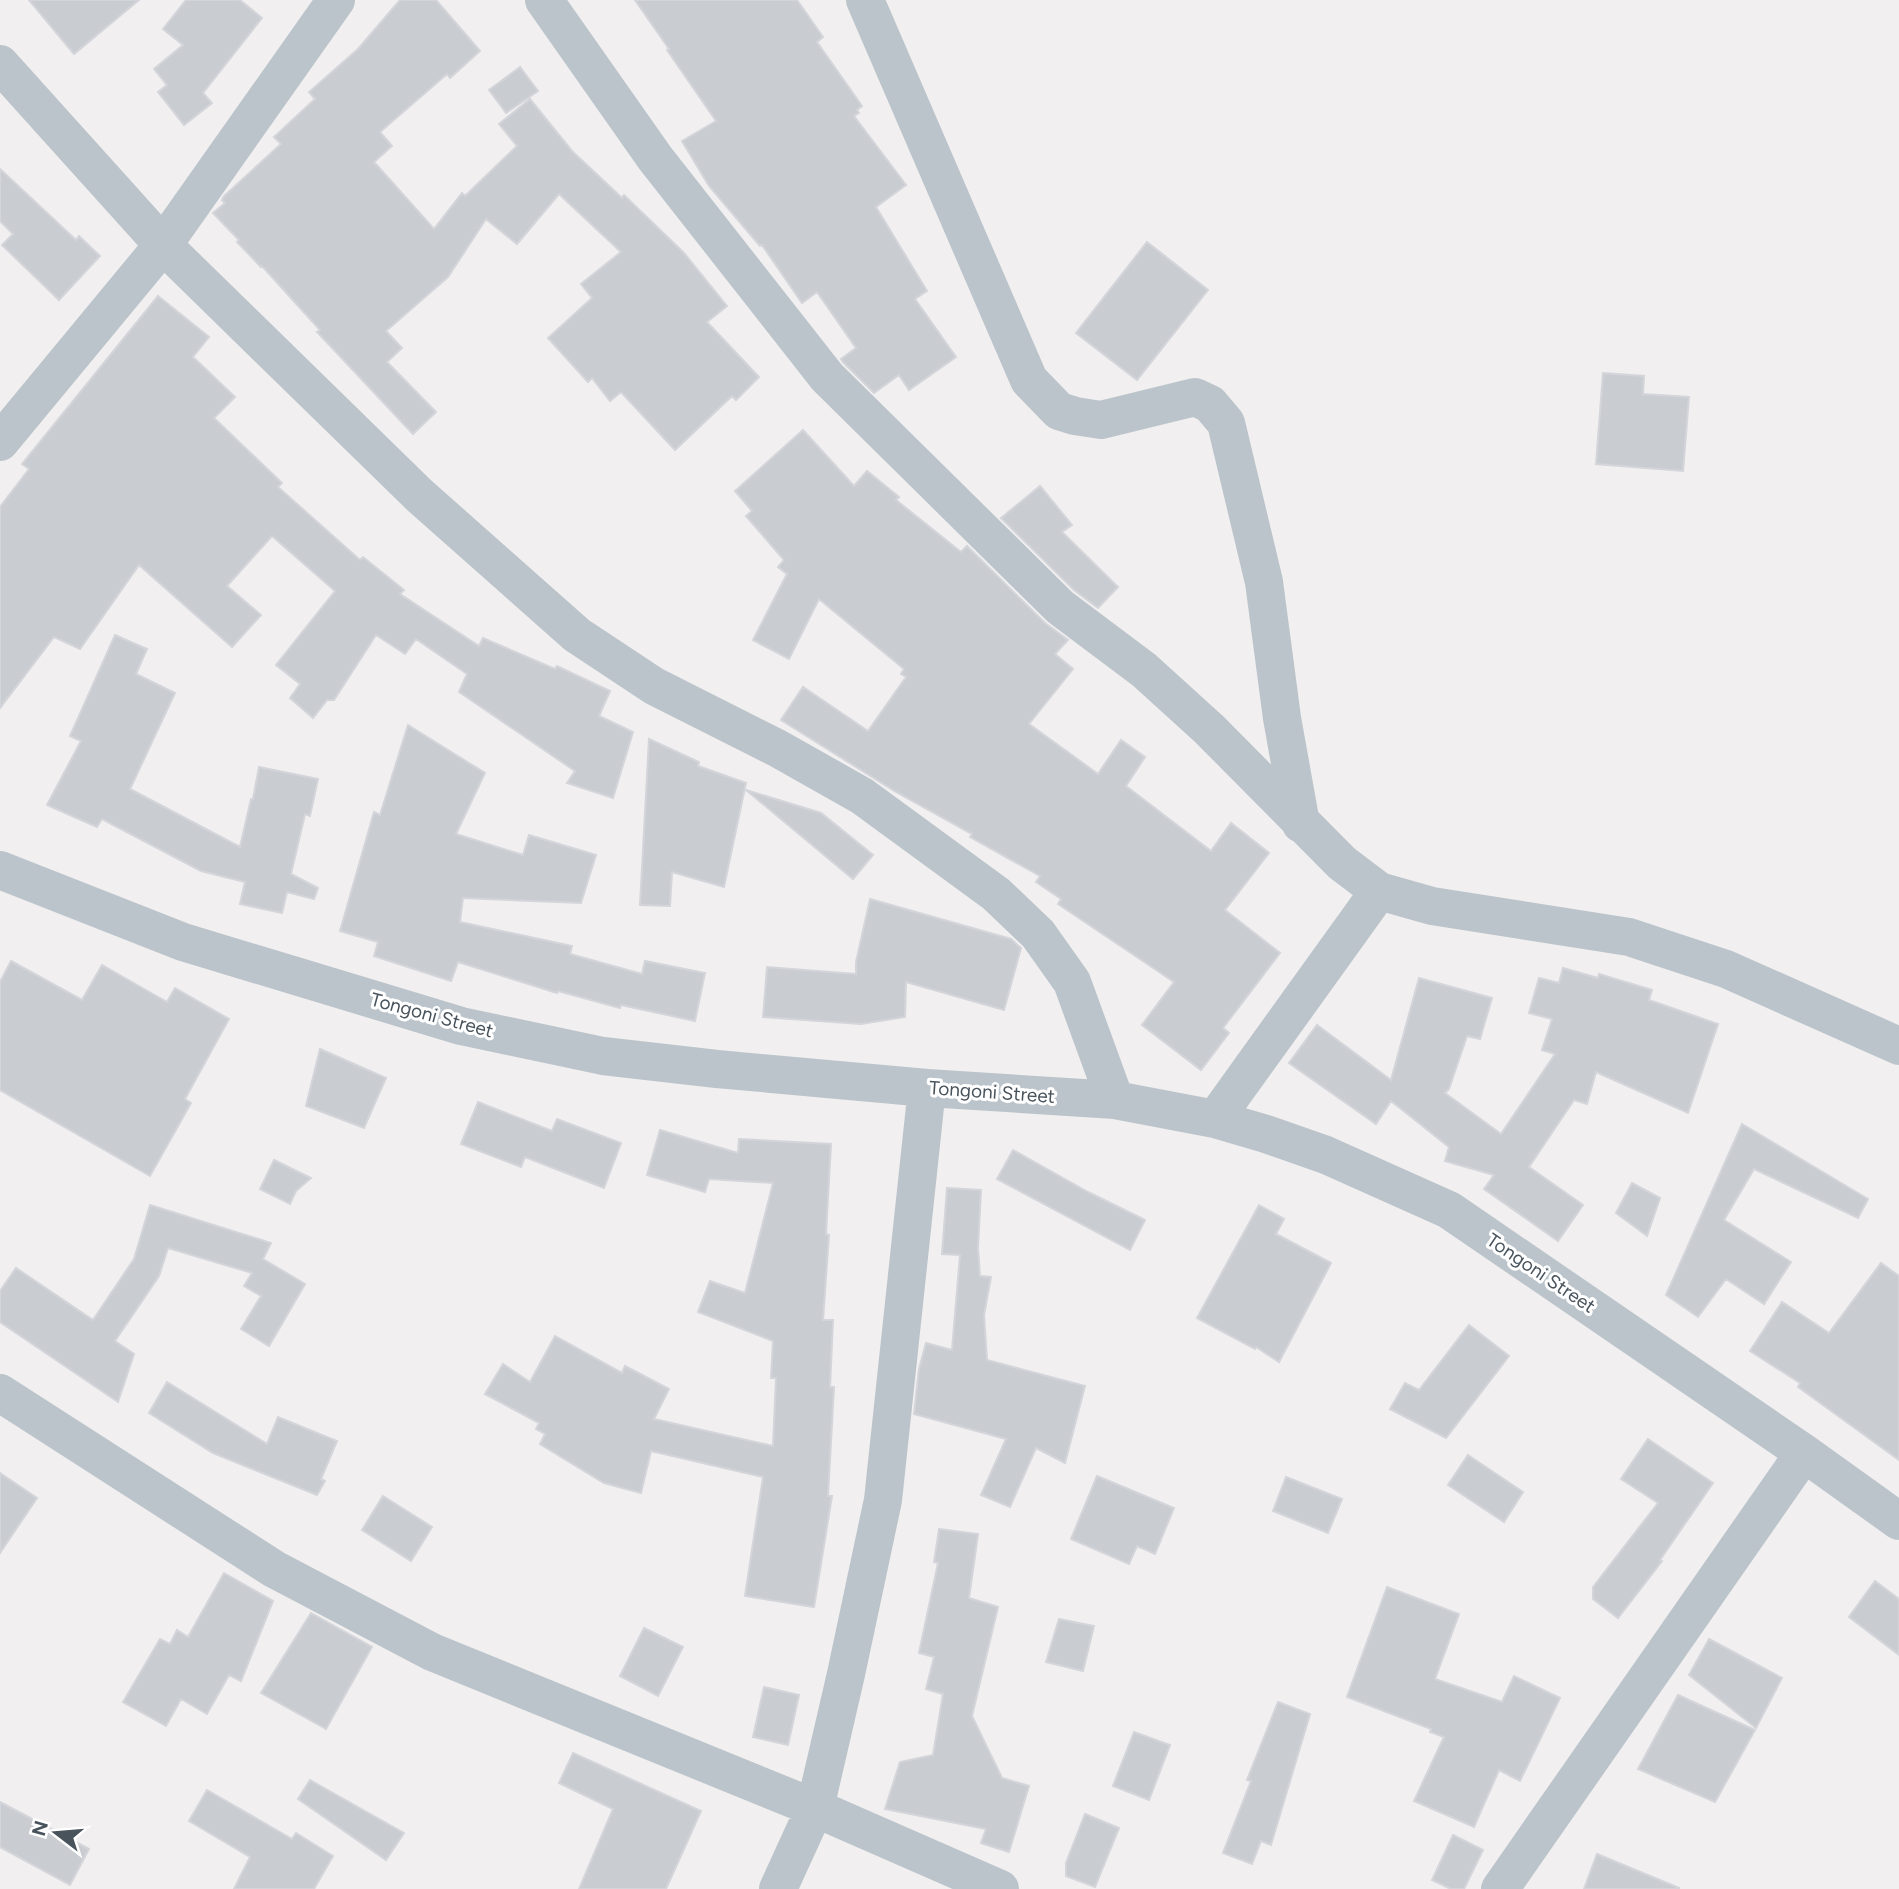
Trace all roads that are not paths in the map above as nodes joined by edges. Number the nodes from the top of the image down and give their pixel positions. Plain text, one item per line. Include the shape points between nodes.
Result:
1 (336, 0) edge
2 (544, 0) edge
3 (864, 0) edge
4 (0, 64) edge
5 (163, 245) junction
6 (7, 420) edge
7 (1301, 824) junction
8 (0, 870) edge
9 (1379, 891) junction
10 (1899, 1046) edge
11 (926, 1088) junction
12 (1115, 1100) junction
13 (1215, 1119) junction
14 (0, 1393) edge
15 (1804, 1452) junction
16 (1899, 1521) edge
17 (814, 1808) junction
18 (778, 1889) edge
19 (1000, 1889) edge
20 (1500, 1889) edge

1 - 5 street
2 - 7 street via 655,158 827,377 1060,607 1144,670
3 - 7 street via 1029,380 1059,411 1075,416 1101,420 1195,397 1210,404 1226,422 1264,582
4 - 5 street
5 - 6 street
5 - 12 street via 419,495 577,635 654,686 862,796 996,894 1038,934 1072,982
7 - 9 street
8 - 11 street, Tongoni Street via 183,942 461,1026 603,1056
9 - 10 street via 1432,906 1629,937 1726,969
9 - 13 street
11 - 12 street, Tongoni Street
11 - 17 street via 883,1500
12 - 13 street, Tongoni Street
13 - 15 street, Tongoni Street via 1326,1155 1449,1210
14 - 17 street via 274,1569 432,1652
15 - 16 street, Tongoni Street
15 - 20 street
17 - 18 street
17 - 19 street

